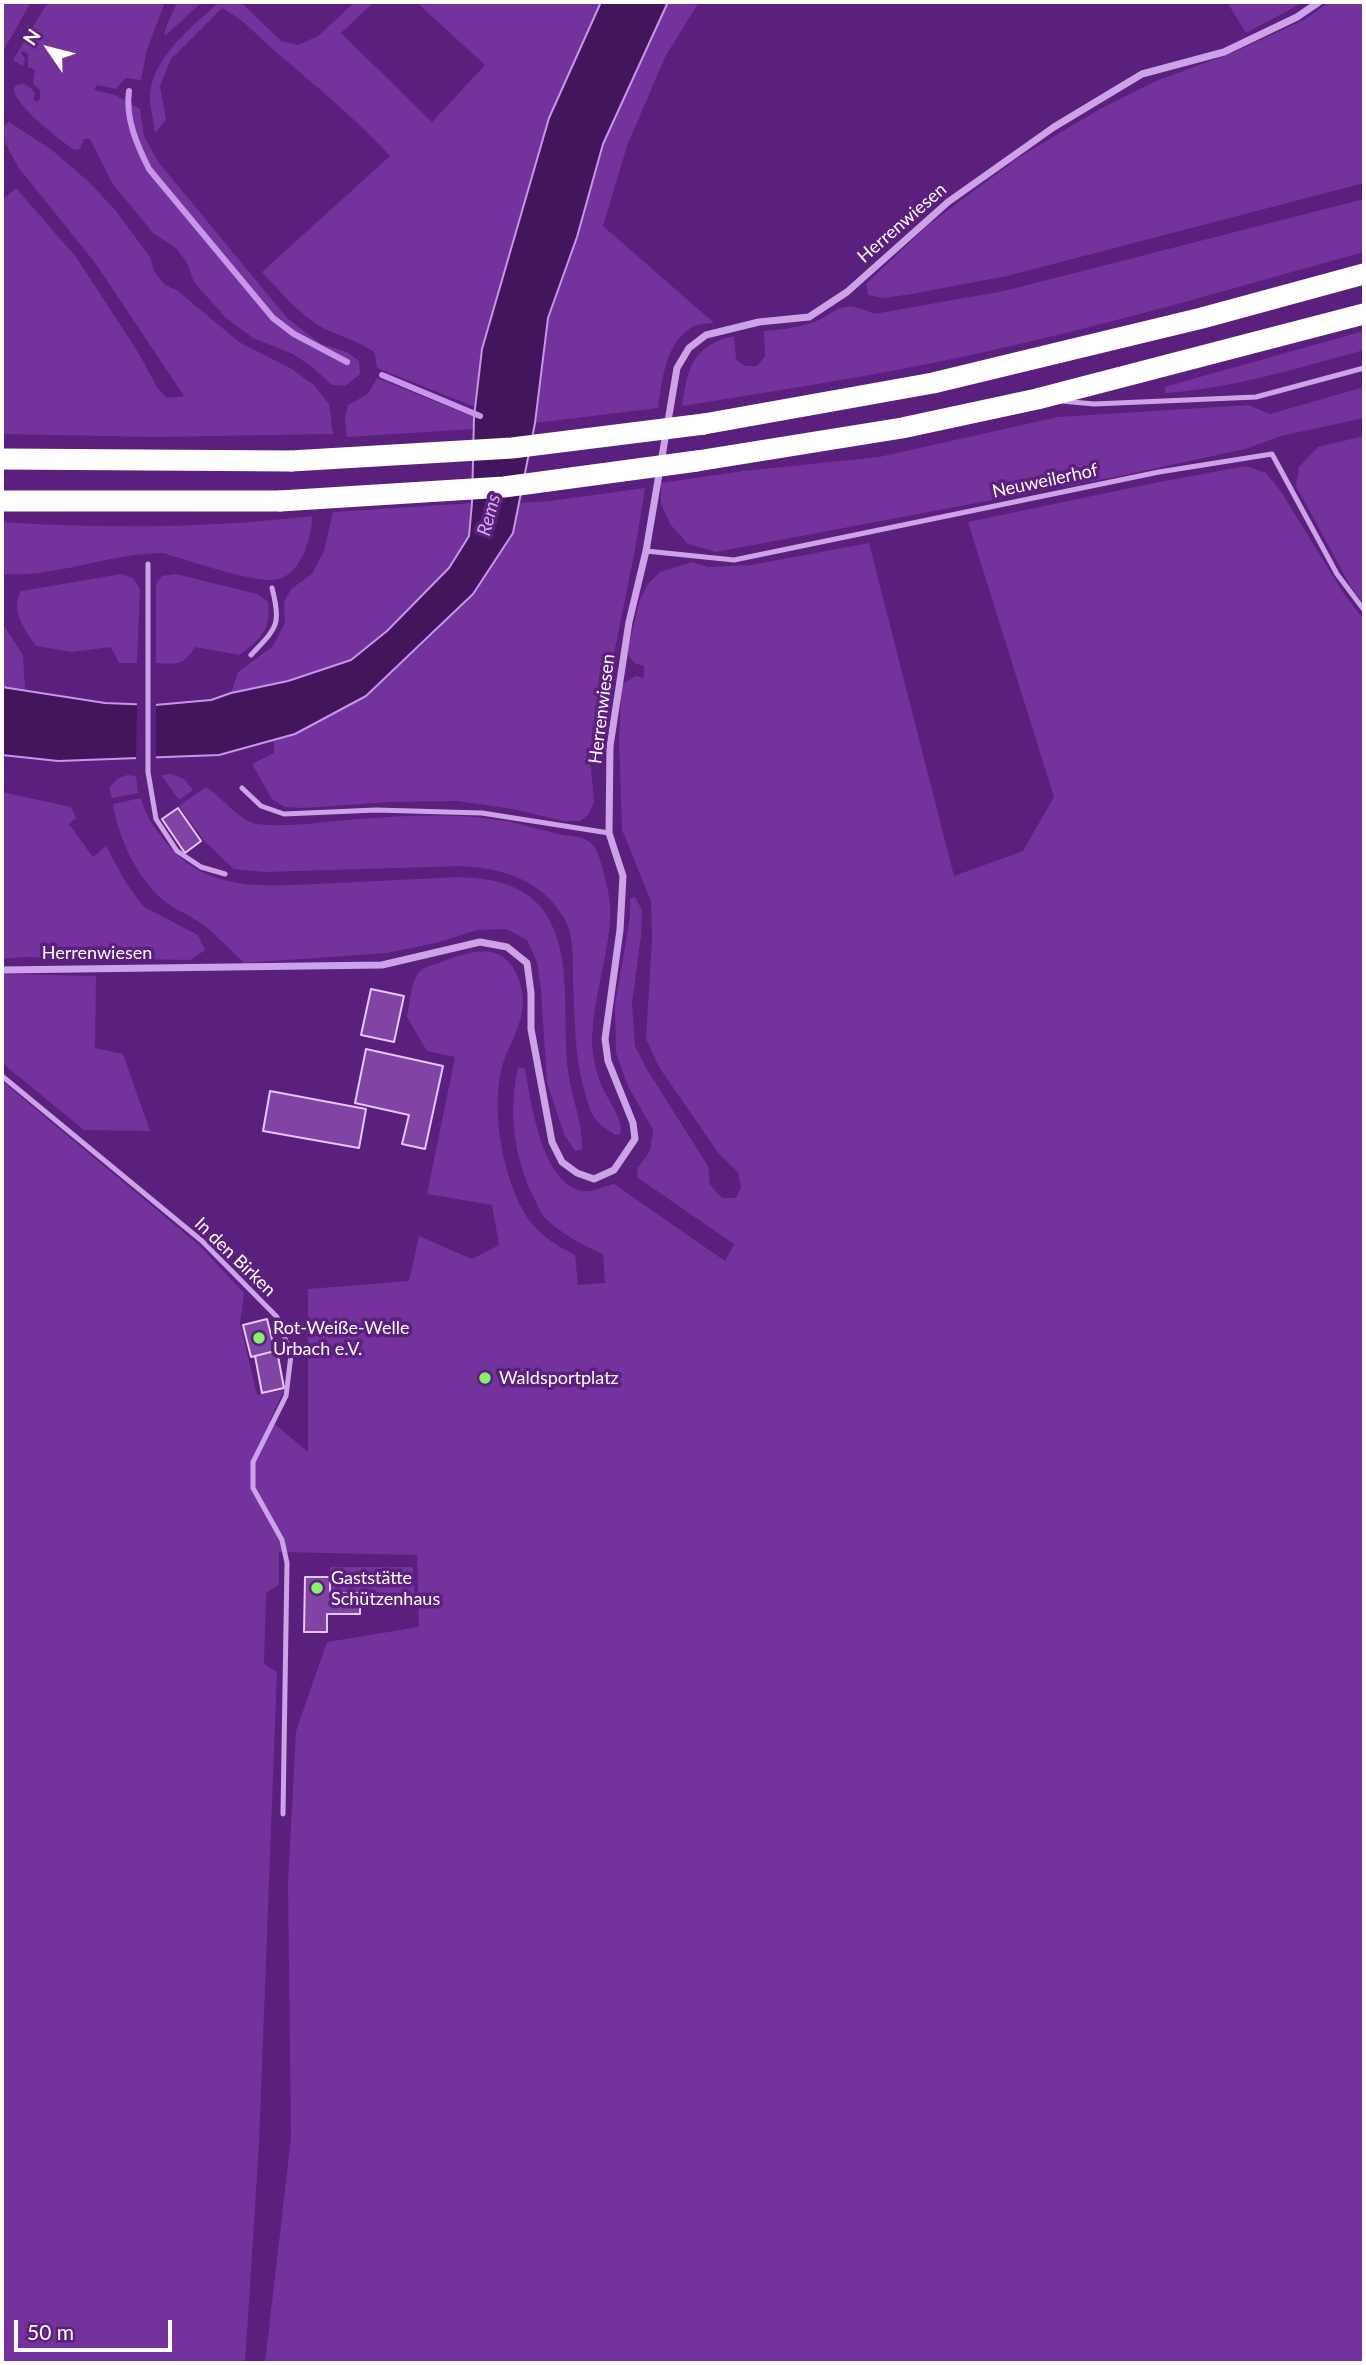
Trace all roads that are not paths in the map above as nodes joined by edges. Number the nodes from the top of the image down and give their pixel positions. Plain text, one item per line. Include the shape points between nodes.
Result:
1 (1319, 2) edge
2 (1364, 274) edge
3 (1364, 314) edge
4 (1364, 368) edge
5 (1037, 399) junction
6 (2, 459) edge
7 (2, 501) edge
8 (646, 551) junction
9 (148, 564) dead end
10 (272, 588) dead end
11 (1364, 610) edge
12 (250, 655) dead end
13 (242, 788) dead end
14 (609, 834) junction
15 (225, 874) dead end
16 (2, 970) edge
17 (2, 1076) edge
18 (283, 1814) dead end

1 - 8 street, Herrenwiesen via 1224,51 1143,74 1054,127 948,202 847,292 809,317 759,322 706,335 689,348 677,368
2 - 6 highway, bridge via 933,383 704,424 512,448 290,461
3 - 5 highway
4 - 5 lane via 1256,397 1094,404
5 - 7 highway, bridge via 902,428 504,487 280,501
8 - 11 lane, Neuweilerhof via 734,559 1159,472 1272,454 1337,573
8 - 14 street, Herrenwiesen via 629,622 610,746
9 - 15 lane via 148,772 156,819 177,851 201,867
10 - 12 lane via 278,611 273,630
13 - 14 lane via 261,806 284,814 376,810 482,813
14 - 16 street, Herrenwiesen via 623,876 605,1039 608,1061 634,1123 635,1139 614,1170 594,1179 562,1162 552,1142 531,1029 527,963 507,947 480,942 382,965
17 - 18 lane, In den Birken via 202,1241 277,1317 292,1355 286,1396 253,1462 253,1488 282,1540 287,1563

